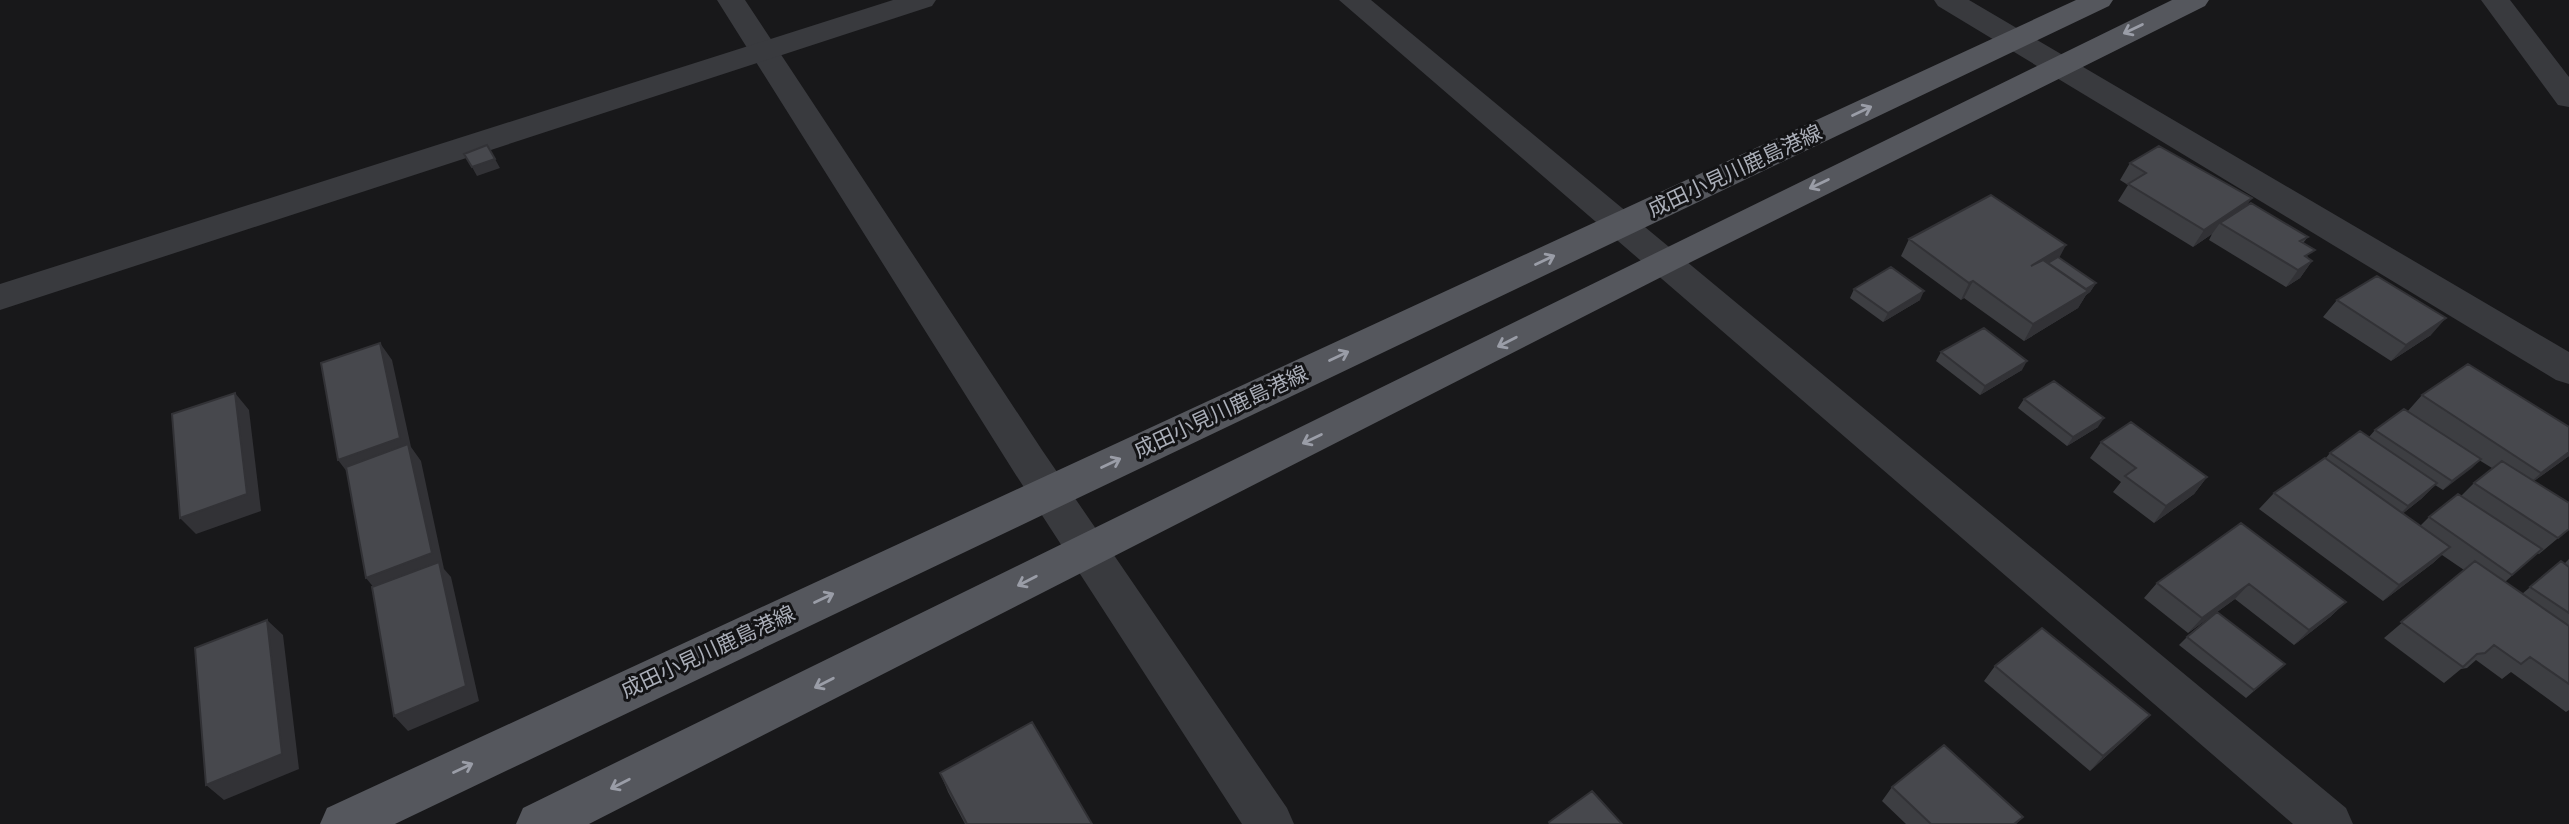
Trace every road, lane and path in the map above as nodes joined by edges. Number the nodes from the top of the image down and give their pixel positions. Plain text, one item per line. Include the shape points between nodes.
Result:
1 (731, 0) edge
2 (922, 0) edge
3 (1353, 0) edge
4 (1948, 0) edge
5 (2099, 0) edge
6 (2195, 0) edge
7 (2495, 0) edge
8 (2014, 40) junction
9 (763, 50) junction
10 (2057, 66) junction
11 (2569, 98) edge
12 (1621, 224) junction
13 (1665, 261) junction
14 (0, 297) edge
15 (2569, 370) edge
16 (1049, 492) junction
17 (1088, 550) junction
18 (344, 824) edge
19 (540, 824) edge
20 (1270, 824) edge
21 (2329, 824) edge

1 - 9 street
2 - 9 street
3 - 12 street
4 - 8 street
5 - 8 main road, 成田小見川鹿島港線
6 -> 10 main road
7 - 11 street
8 - 10 street
12 -> 8 main road, 成田小見川鹿島港線
9 - 14 street
9 - 16 street
10 -> 13 main road
10 - 15 street
12 - 13 street
16 -> 12 main road, 成田小見川鹿島港線
13 -> 17 main road
13 - 21 street
16 - 17 street
18 -> 16 main road, 成田小見川鹿島港線
17 -> 19 main road
17 - 20 street

